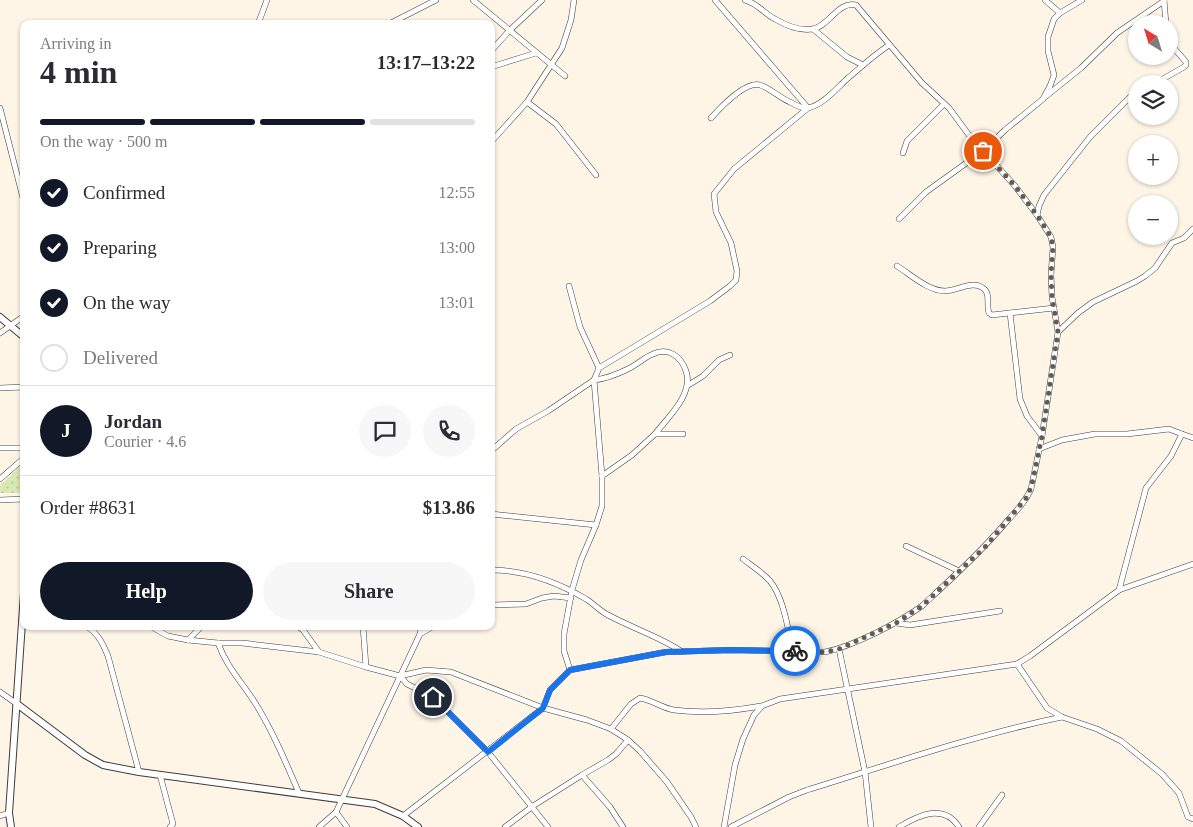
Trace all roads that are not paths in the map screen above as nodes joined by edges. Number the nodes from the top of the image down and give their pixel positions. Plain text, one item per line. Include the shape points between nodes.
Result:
1 (267, 0) edge
2 (436, 0) edge
3 (473, 0) edge
4 (542, 0) edge
5 (574, 0) edge
6 (715, 0) edge
7 (745, 0) edge
8 (1045, 0) edge
9 (1082, 0) edge
10 (1164, 0) edge
11 (755, 2) edge
12 (1060, 13) junction
13 (1165, 15) edge
14 (260, 20) edge
15 (397, 20) edge
16 (813, 29) junction
17 (509, 31) junction
18 (889, 45) junction
19 (495, 47) edge
20 (536, 53) junction
21 (1178, 53) edge
22 (495, 65) edge
23 (551, 65) junction
24 (862, 65) junction
25 (1170, 75) edge
26 (565, 76) dead end
27 (1043, 99) junction
28 (1128, 99) edge
29 (527, 102) junction
30 (944, 104) junction
31 (0, 108) edge
32 (808, 108) junction
33 (711, 118) dead end
34 (495, 138) edge
35 (983, 151) junction
36 (903, 154) dead end
37 (596, 175) dead end
38 (20, 186) edge
39 (1037, 215) junction
40 (899, 219) dead end
41 (1193, 229) edge
42 (897, 266) dead end
43 (569, 286) dead end
44 (1054, 308) junction
45 (1010, 313) junction
46 (0, 317) edge
47 (20, 319) edge
48 (11, 325) junction
49 (1058, 332) junction
50 (0, 333) edge
51 (20, 333) edge
52 (730, 355) dead end
53 (599, 368) junction
54 (594, 380) junction
55 (687, 386) junction
56 (20, 387) edge
57 (0, 388) edge
58 (655, 434) junction
59 (683, 434) dead end
60 (1182, 434) junction
61 (1042, 436) junction
62 (1193, 438) edge
63 (495, 447) edge
64 (0, 448) edge
65 (20, 448) edge
66 (1039, 449) junction
67 (20, 462) edge
68 (602, 476) junction
69 (0, 479) edge
70 (0, 500) edge
71 (20, 500) edge
72 (495, 514) edge
73 (596, 525) junction
74 (906, 546) dead end
75 (743, 559) dead end
76 (1193, 564) edge
77 (495, 570) edge
78 (959, 571) junction
79 (1120, 590) junction
80 (571, 595) junction
81 (495, 605) edge
82 (1000, 611) dead end
83 (896, 623) junction
84 (22, 630) edge
85 (90, 630) edge
86 (157, 630) edge
87 (198, 630) edge
88 (303, 630) edge
89 (363, 630) edge
90 (421, 630) edge
91 (427, 630) edge
92 (420, 634) junction
93 (188, 640) junction
94 (218, 643) junction
95 (839, 649) junction
96 (793, 651) junction
97 (319, 652) junction
98 (682, 652) junction
99 (1017, 664) junction
100 (366, 668) junction
101 (570, 670) junction
102 (400, 676) junction
103 (849, 689) junction
104 (0, 692) edge
105 (18, 704) junction
106 (762, 706) junction
107 (543, 708) junction
108 (1062, 717) junction
109 (611, 729) junction
110 (628, 740) junction
111 (488, 752) junction
112 (139, 772) junction
113 (866, 772) junction
114 (160, 775) junction
115 (582, 775) junction
116 (299, 793) junction
117 (1002, 795) dead end
118 (342, 799) junction
119 (533, 806) junction
120 (336, 812) junction
121 (9, 813) junction
122 (0, 816) edge
123 (403, 816) junction
124 (1193, 819) edge
125 (172, 826) edge
126 (11, 827) edge
127 (319, 827) edge
128 (347, 827) edge
129 (418, 827) edge
130 (505, 827) edge
131 (548, 827) edge
132 (623, 827) edge
133 (696, 827) edge
134 (724, 827) edge
135 (731, 827) edge
136 (871, 827) edge
137 (899, 827) edge
138 (959, 827) edge
139 (979, 827) edge

1 - 14 street
2 - 15 street
3 - 17 street
4 - 17 street
5 - 23 street via 562,48
6 - 32 street
7 - 11 street
8 - 12 street
9 - 12 street
10 - 13 street
10 - 27 street via 1118,32
11 - 16 street via 774,19 795,28
12 - 27 street via 1054,19 1048,37 1054,75
16 - 18 street via 853,4
16 - 24 street
17 - 19 street
17 - 20 street
18 - 24 street
18 - 30 street
20 - 22 street
20 - 23 street
21 - 25 street via 1186,64
23 - 26 street
23 - 29 street
24 - 32 street via 828,96
27 - 35 street
28 - 39 street via 1090,137 1062,172 1044,195
29 - 34 street
29 - 37 street via 556,124
30 - 35 street
30 - 36 street via 907,140
31 - 38 street
32 - 33 street via 753,84
32 - 53 street via 734,169 714,194 716,212 731,243 736,280 694,311
35 - 39 street
35 - 40 street via 926,192
39 - 44 street via 1051,237 1053,247
41 - 49 street via 1172,243 1155,268 1145,276 1093,302
42 - 45 street via 933,289 944,291 974,285 983,288 988,294 989,313
43 - 53 street via 580,327
44 - 45 street
44 - 49 street
45 - 61 street via 1020,399 1027,416
46 - 48 street
47 - 48 street
48 - 50 street
48 - 51 street
49 - 61 street
52 - 55 street
53 - 54 street
54 - 55 street via 631,368 653,354 668,352 676,355 686,370
54 - 63 street via 516,429
54 - 68 street
55 - 58 street via 680,403
56 - 57 street
58 - 59 street
58 - 68 street
60 - 62 street
60 - 66 street via 1169,429 1086,435
60 - 79 street via 1171,456 1146,488
61 - 66 street
64 - 65 street
66 - 78 street via 1028,496 986,546
67 - 69 street
68 - 73 street via 602,506
70 - 71 street
72 - 73 street
73 - 80 street
74 - 78 street
75 - 96 street via 773,586
76 - 79 street
77 - 80 street via 536,575
78 - 83 street via 922,606
79 - 99 street
80 - 81 street via 542,598 526,604
80 - 98 street via 589,601 608,615 660,638
80 - 101 street via 564,643
82 - 83 street via 910,625
83 - 95 street
84 - 105 street
85 - 112 street via 102,641 108,656
86 - 93 street
87 - 93 street
88 - 97 street
89 - 100 street
90 - 92 street
91 - 92 street
92 - 102 street
93 - 94 street
94 - 97 street
94 - 116 street via 224,660 267,723
95 - 96 street
95 - 103 street
96 - 98 street
97 - 100 street
98 - 101 street via 666,652
99 - 103 street
99 - 108 street via 1047,708
100 - 102 street
101 - 107 street via 550,690
102 - 107 street via 426,670 451,672
102 - 111 street via 406,684 433,697
102 - 118 street
103 - 106 street via 780,699
103 - 113 street
104 - 105 street
105 - 112 street via 85,755 103,765
105 - 121 street
106 - 109 street via 698,712 673,710 640,698
106 - 134 street via 743,739
107 - 109 street
107 - 111 street
108 - 113 street via 914,755
108 - 124 street via 1097,729 1136,752 1171,783 1179,793 1188,817
109 - 110 street
110 - 115 street via 608,760
110 - 133 street via 667,782
111 - 119 street
111 - 123 street
112 - 114 street
113 - 135 street via 789,796
113 - 136 street
114 - 116 street
114 - 125 street
115 - 119 street
115 - 132 street
116 - 118 street
117 - 139 street
118 - 120 street
118 - 123 street via 375,804
119 - 130 street
119 - 131 street
120 - 127 street
120 - 128 street
121 - 122 street
121 - 126 street
123 - 129 street
137 - 138 street via 933,813 941,813 952,818

